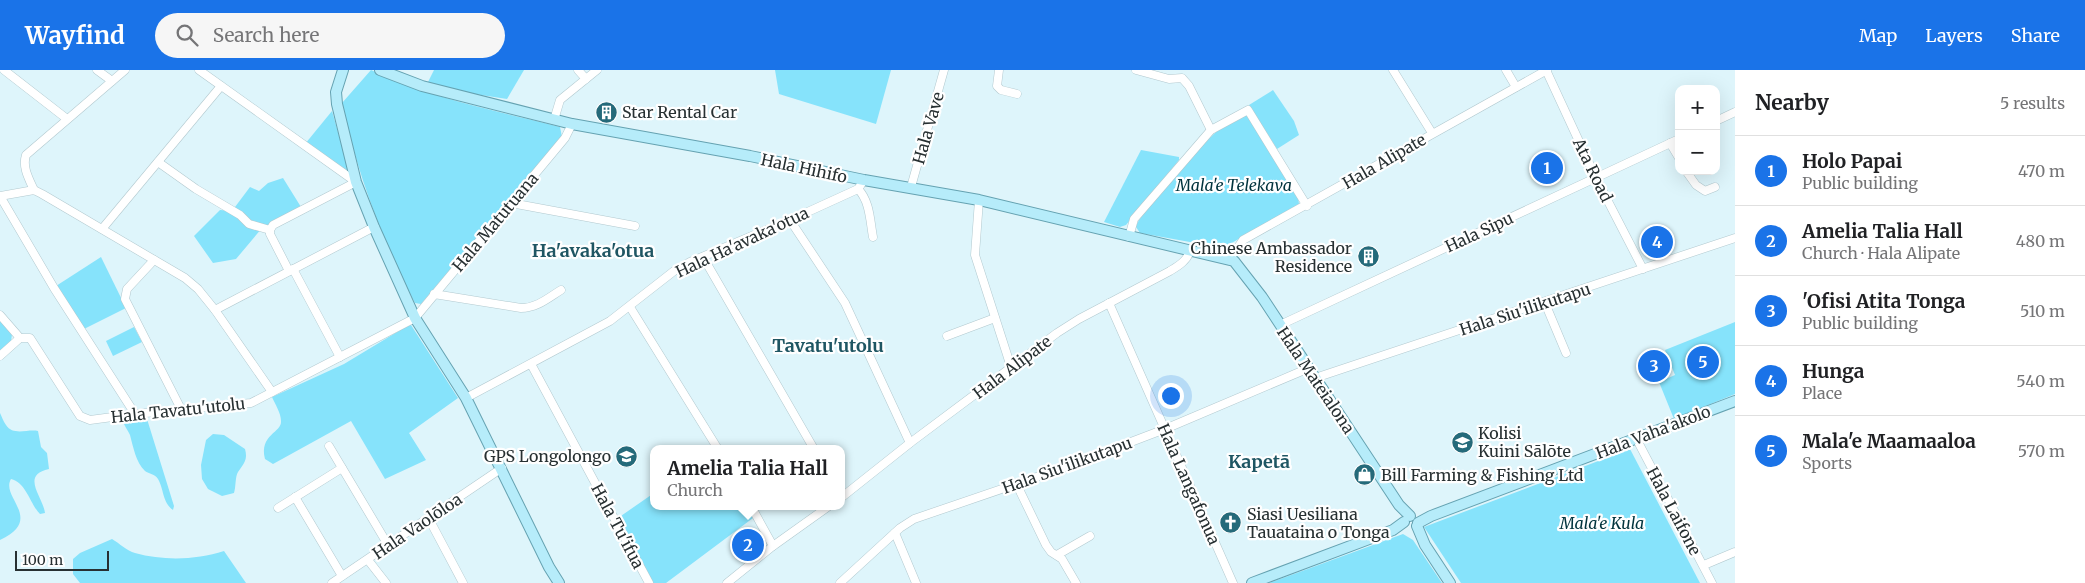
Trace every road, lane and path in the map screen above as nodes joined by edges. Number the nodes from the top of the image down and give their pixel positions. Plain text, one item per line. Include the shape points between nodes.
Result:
1 (4, 70) edge
2 (97, 70) edge
3 (125, 70) edge
4 (199, 70) edge
5 (343, 70) edge
6 (380, 70) edge
7 (578, 70) edge
8 (597, 70) edge
9 (944, 70) edge
10 (999, 70) edge
11 (1136, 70) edge
12 (1188, 70) edge
13 (1393, 70) edge
14 (1506, 70) edge
15 (1546, 70) edge
16 (1182, 78) junction
17 (586, 79) junction
18 (112, 81) junction
19 (221, 86) junction
20 (1516, 87) junction
21 (1017, 94) dead end
22 (1735, 112) edge
23 (67, 119) junction
24 (1720, 119) edge
25 (554, 120) junction
26 (572, 124) junction
27 (1211, 130) junction
28 (1432, 133) junction
29 (1675, 141) edge
30 (1670, 143) junction
31 (1675, 151) edge
32 (158, 162) junction
33 (1689, 175) edge
34 (1596, 178) junction
35 (864, 180) junction
36 (356, 182) junction
37 (911, 187) junction
38 (1715, 187) dead end
39 (858, 189) junction
40 (34, 190) junction
41 (0, 196) edge
42 (979, 200) junction
43 (511, 203) junction
44 (1307, 206) junction
45 (790, 220) junction
46 (636, 226) dead end
47 (374, 227) junction
48 (102, 229) junction
49 (270, 230) junction
50 (873, 237) dead end
51 (1129, 237) junction
52 (1735, 238) edge
53 (1190, 251) junction
54 (703, 257) junction
55 (154, 260) junction
56 (1229, 260) junction
57 (1643, 269) junction
58 (291, 270) junction
59 (561, 290) dead end
60 (434, 294) junction
61 (1109, 303) junction
62 (1545, 303) junction
63 (630, 307) junction
64 (214, 310) junction
65 (0, 315) edge
66 (415, 318) junction
67 (995, 318) junction
68 (1280, 325) junction
69 (947, 336) dead end
70 (20, 338) junction
71 (1566, 353) dead end
72 (0, 356) edge
73 (340, 357) junction
74 (531, 364) junction
75 (1011, 367) junction
76 (1309, 368) junction
77 (1315, 378) junction
78 (272, 392) junction
79 (466, 398) junction
80 (1735, 401) edge
81 (181, 409) junction
82 (135, 414) junction
83 (1165, 429) junction
84 (1636, 438) junction
85 (910, 443) junction
86 (716, 445) edge
87 (812, 445) edge
88 (329, 446) dead end
89 (342, 468) junction
90 (502, 468) junction
91 (1016, 483) junction
92 (845, 495) edge
93 (295, 497) junction
94 (278, 508) dead end
95 (753, 510) edge
96 (824, 510) edge
97 (429, 520) junction
98 (1411, 523) junction
99 (895, 533) junction
100 (1090, 536) dead end
101 (388, 545) junction
102 (774, 546) junction
103 (1735, 552) edge
104 (1058, 555) junction
105 (368, 560) junction
106 (1704, 565) junction
107 (342, 576) junction
108 (332, 583) edge
109 (386, 583) edge
110 (463, 583) edge
111 (559, 583) edge
112 (649, 583) edge
113 (727, 583) edge
114 (840, 583) edge
115 (916, 583) edge
116 (1076, 583) edge
117 (1233, 583) edge
118 (1252, 583) edge
119 (1450, 583) edge
120 (1712, 583) edge

1 - 23 street
2 - 18 street
3 - 18 street
4 - 19 street
5 - 36 main road via 336,92 337,104
6 - 25 main road, Hala Hihifo via 422,86
7 - 17 street
8 - 17 street
9 - 37 street, Hala Vave
10 - 21 street via 997,86
11 - 16 street via 1169,79
12 - 16 street
13 - 28 street
14 - 20 street
15 - 20 street, Hala Alipate
15 - 34 street, Ata Road
16 - 27 street
17 - 25 street via 560,100
18 - 23 street
19 - 32 street
19 - 36 street
20 - 28 street, Hala Alipate
22 - 24 street
23 - 40 street via 26,155 25,167
25 - 26 main road, Hala Hihifo
26 - 35 main road, Hala Hihifo
26 - 43 street, Hala Matutuana via 565,138
27 - 44 street via 1248,110
27 - 51 street via 1134,219
28 - 44 street, Hala Alipate
29 - 30 street, Hala Sipu
30 - 31 street
30 - 34 street, Hala Sipu
32 - 48 street
32 - 49 street via 249,224
33 - 38 street via 1705,191
34 - 57 street, Ata Road
34 - 68 street, Hala Sipu
35 - 37 main road, Hala Hihifo
35 - 39 street
36 - 47 main road
36 - 49 street via 273,225
37 - 42 main road, Hala Hihifo
39 - 45 street, Hala Ha'avaka'otua
39 - 50 street via 868,207
40 - 41 street
40 - 48 street
41 - 82 street via 54,288
42 - 51 main road, Hala Hihifo
42 - 67 street via 974,254
43 - 46 street
43 - 60 street, Hala Matutuana
44 - 56 street, Hala Alipate via 1243,240
45 - 54 street, Hala Ha'avaka'otua
45 - 85 street via 845,303
47 - 58 street
47 - 66 main road
48 - 55 street
49 - 58 street
51 - 53 main road, Hala Hihifo
52 - 57 street, Hala Siu'ilikutapu
53 - 56 main road, Hala Hihifo
53 - 61 street, Hala Alipate via 1184,262 1170,271
54 - 63 street, Hala Ha'avaka'otua via 674,271
54 - 87 street
55 - 64 street via 185,278
55 - 81 street via 127,289 125,299
56 - 68 main road, Hala Mateialona via 1241,268
57 - 62 street, Hala Siu'ilikutapu
58 - 64 street
58 - 73 street
59 - 60 street via 530,308
60 - 66 street, Hala Matutuana
61 - 75 street, Hala Alipate
61 - 83 street, Hala Langafonua
62 - 71 street
62 - 77 street, Hala Siu'ilikutapu
63 - 74 street, Hala Ha'avaka'otua
63 - 86 street
64 - 78 street
65 - 70 street
66 - 73 street, Hala Tavatu'utolu
66 - 79 main road
67 - 69 street
67 - 75 street
68 - 76 main road, Hala Mateialona
70 - 72 street
70 - 82 street, Hala Tavatu'utolu via 30,338 80,416 90,420
73 - 78 street, Hala Tavatu'utolu
74 - 79 street, Hala Ha'avaka'otua
74 - 112 street, Hala Tu'ifua
75 - 85 street, Hala Alipate
76 - 77 main road, Hala Mateialona
76 - 83 street, Hala Siu'ilikutapu
77 - 98 main road, Hala Mateialona
78 - 81 street, Hala Tavatu'utolu via 251,403
79 - 90 main road
80 - 84 main road, Hala Vaha'akolo
81 - 82 street, Hala Tavatu'utolu
83 - 91 street, Hala Siu'ilikutapu
83 - 117 street, Hala Langafonua
84 - 98 main road, Hala Vaha'akolo
84 - 106 street, Hala Laifone
85 - 92 street, Hala Alipate
88 - 89 street
89 - 93 street
89 - 101 street
90 - 97 street, Hala Vaolōloa
90 - 111 main road
91 - 99 street, Hala Siu'ilikutapu via 914,519
91 - 104 street via 1046,546
93 - 94 street
93 - 107 street
95 - 102 street
96 - 102 street
97 - 101 street, Hala Vaolōloa
97 - 110 street
98 - 118 main road, Hala Vaha'akolo
98 - 119 main road, Hala Mateialona
99 - 114 street, Hala Siu'ilikutapu
99 - 115 street
100 - 104 street
101 - 105 street, Hala Vaolōloa
102 - 113 street
103 - 106 street
104 - 116 street
105 - 107 street, Hala Vaolōloa
105 - 109 street
106 - 120 street, Hala Laifone
107 - 108 street, Hala Vaolōloa

